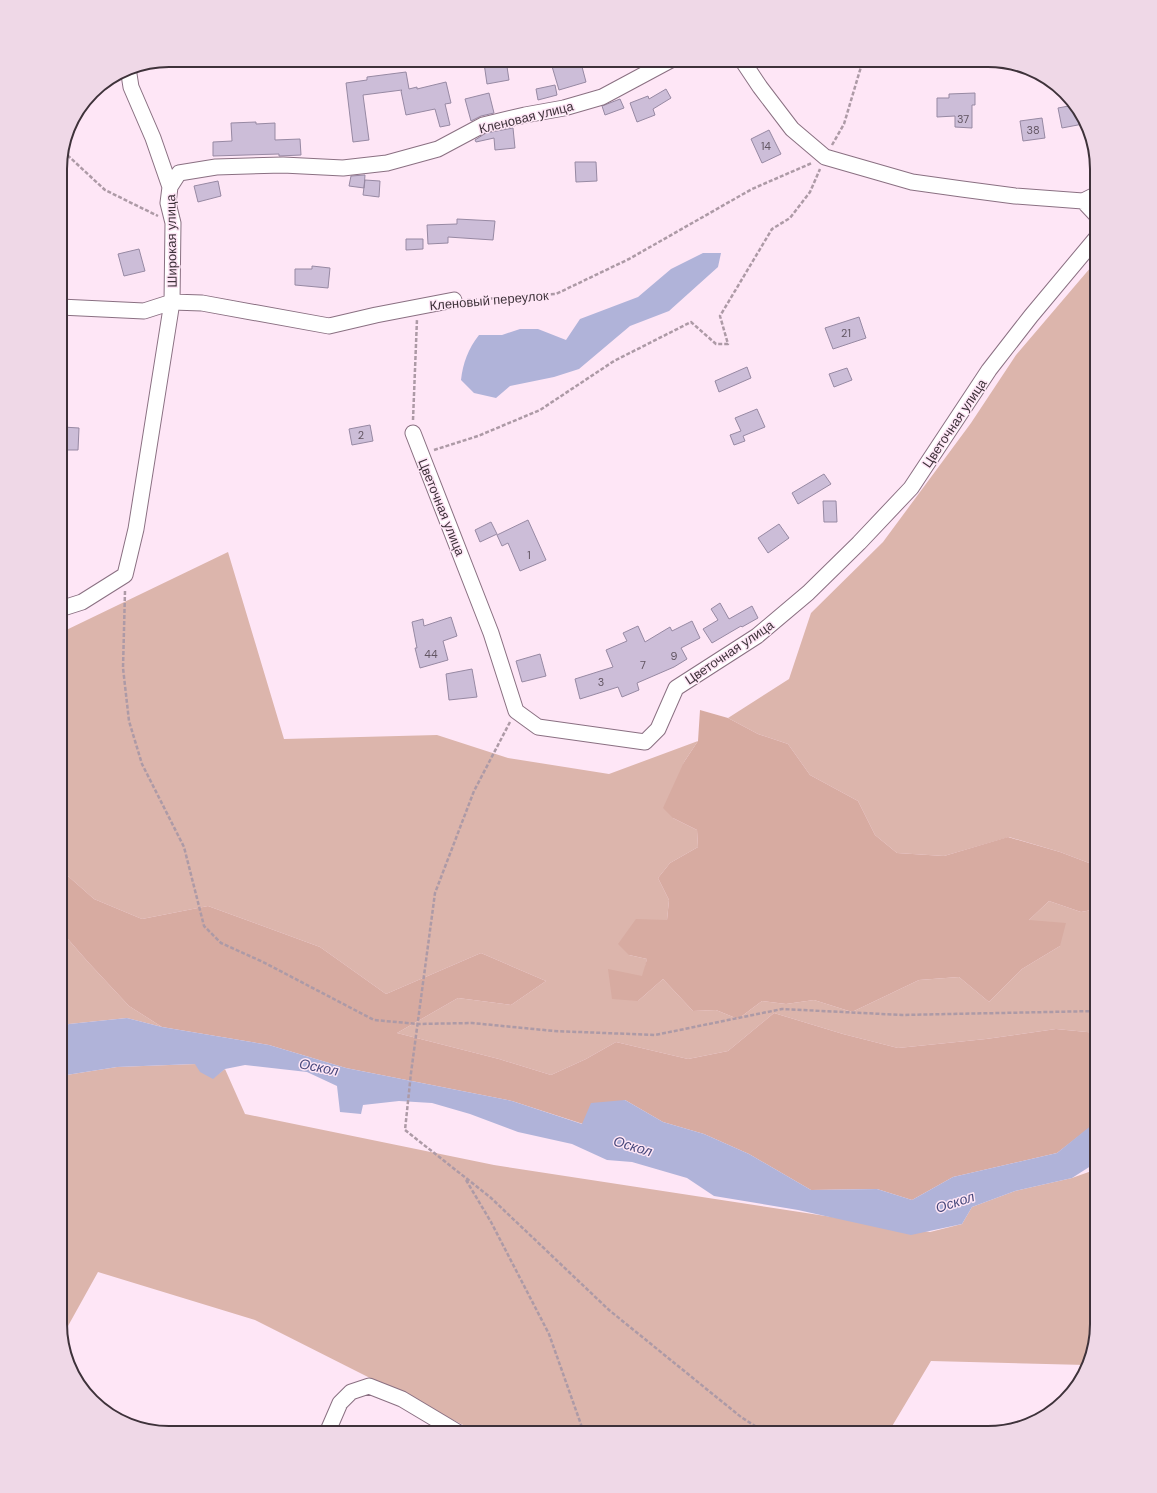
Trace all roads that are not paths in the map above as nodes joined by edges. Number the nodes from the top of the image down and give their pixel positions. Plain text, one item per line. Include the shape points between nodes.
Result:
1 (658, 67) edge
2 (747, 67) edge
3 (129, 75) edge
4 (170, 187) junction
5 (1090, 198) edge
6 (1083, 201) junction
7 (1090, 208) edge
8 (1090, 245) edge
9 (454, 300) road end
10 (172, 302) junction
11 (67, 307) edge
12 (413, 433) road end
13 (67, 607) edge
14 (330, 1426) edge
15 (447, 1426) edge

1 - 4 street, Кленовая улица via 602,97 564,108 483,125 438,149 388,163 343,168 283,165 216,167 179,173
2 - 6 street via 792,129 825,157 912,182 1015,196
3 - 4 street via 131,87
4 - 10 street, Широкая улица via 168,202 173,223
5 - 6 street
6 - 7 street
8 - 12 street, Цветочная улица via 989,370 910,488 808,594 756,636 676,688 658,730 645,742 538,727 516,711 491,633
9 - 10 street, Кленовый переулок via 329,326 202,303
10 - 11 street, Широкая улица via 144,311
10 - 13 street via 136,529 125,575 82,602
14 - 15 street via 340,1403 351,1392 369,1386 402,1399

